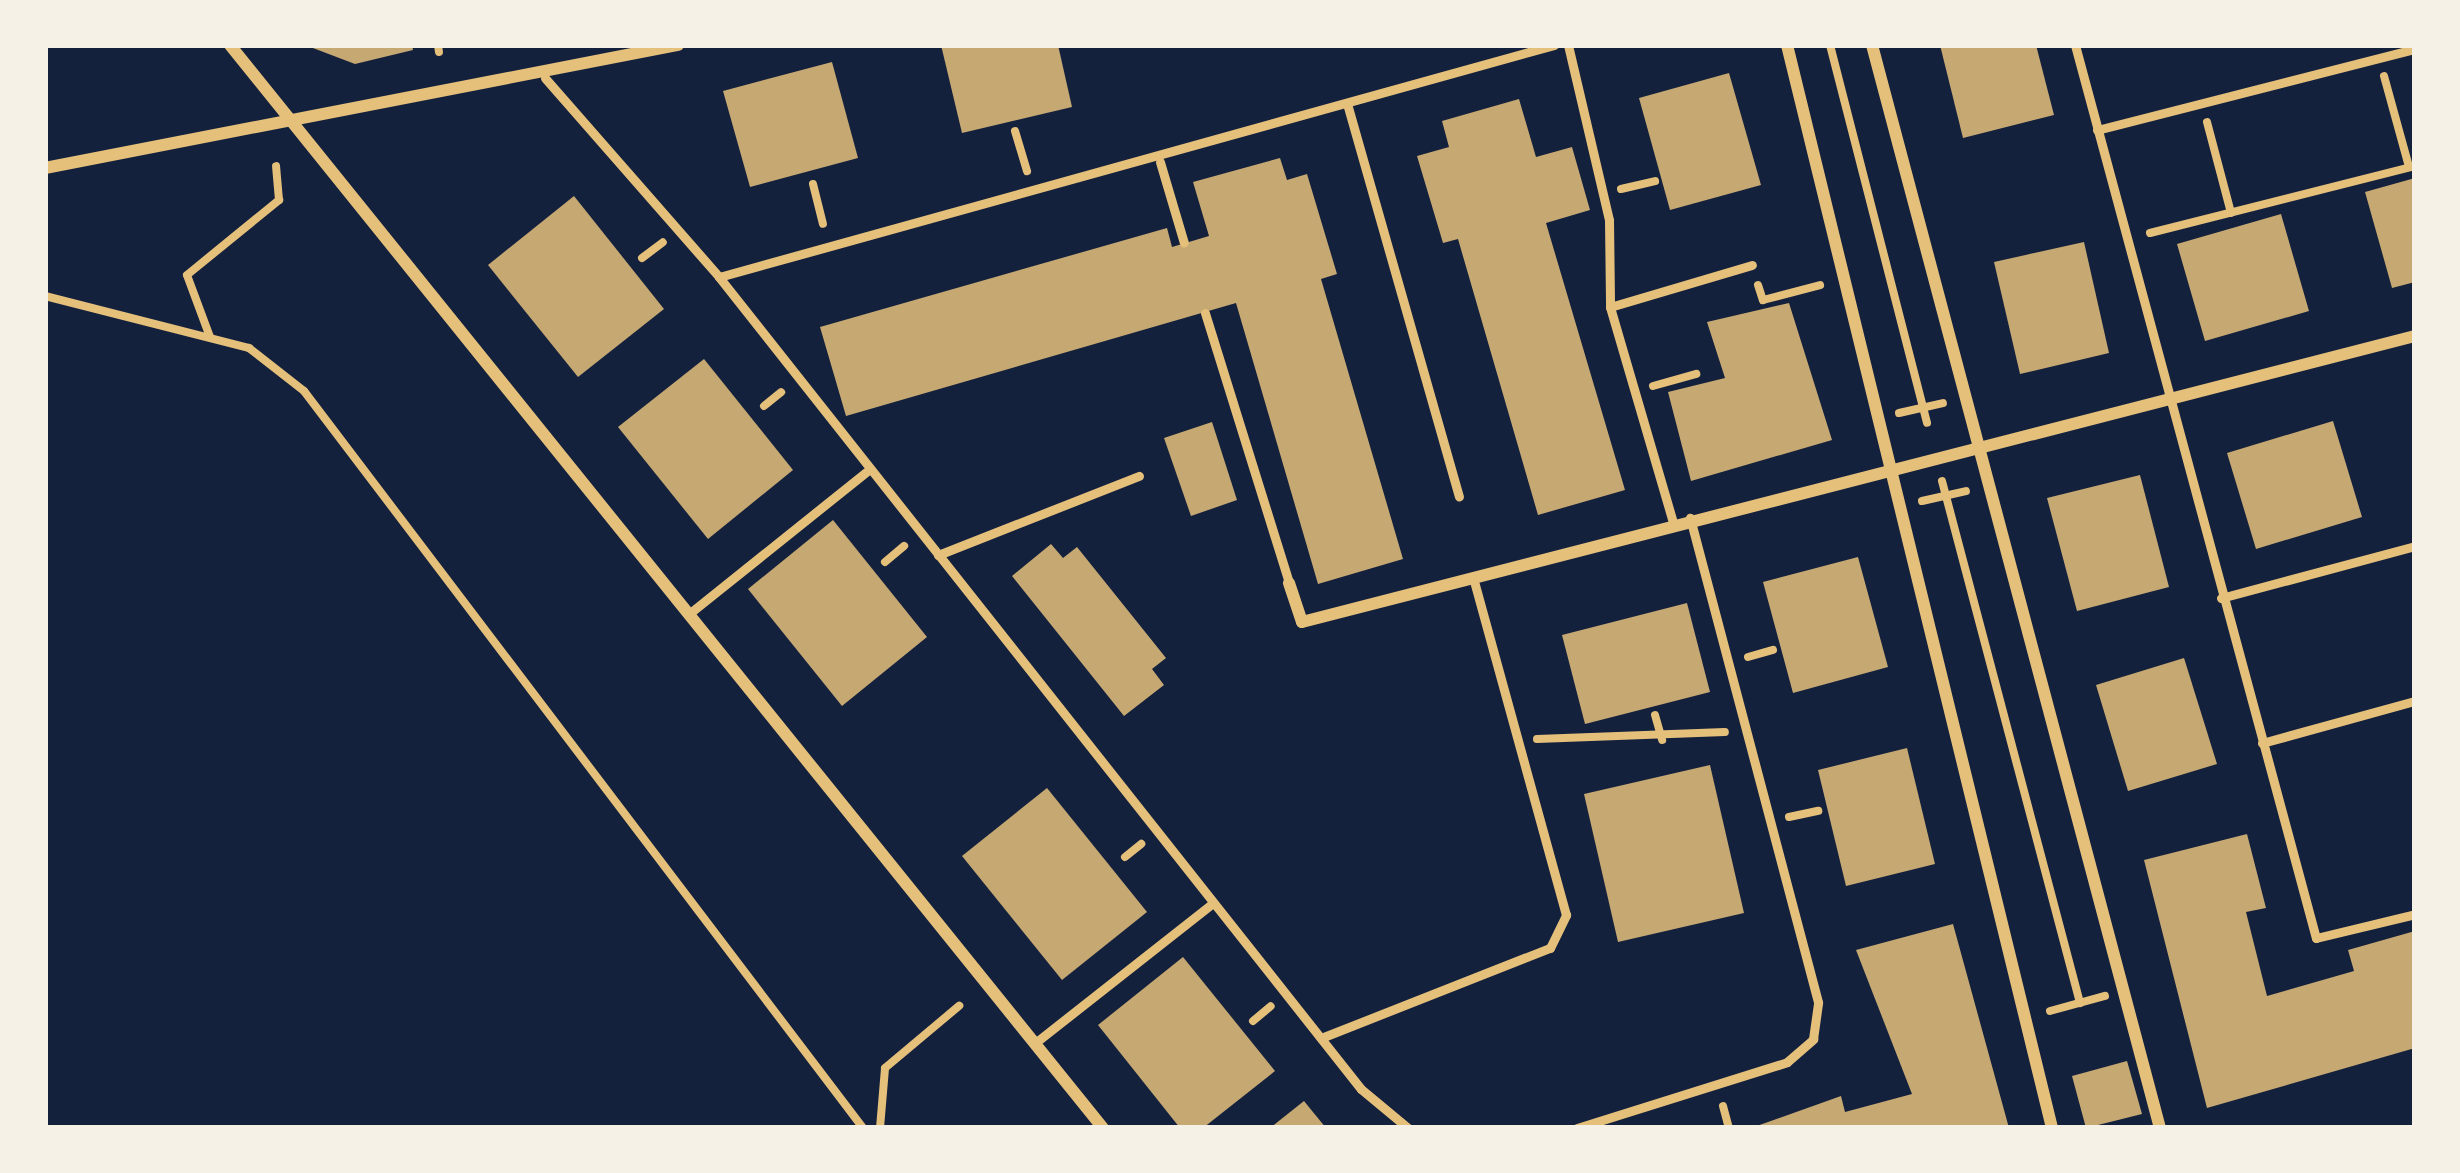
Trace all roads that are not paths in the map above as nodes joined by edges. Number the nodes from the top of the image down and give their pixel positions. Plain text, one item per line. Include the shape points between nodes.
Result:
1 (230, 45) edge
2 (678, 45) edge
3 (1554, 45) edge
4 (1568, 45) edge
5 (1786, 45) edge
6 (1872, 45) edge
7 (2075, 45) edge
8 (2415, 49) edge
9 (545, 78) junction
10 (1348, 106) junction
11 (293, 125) junction
12 (2096, 130) junction
13 (1160, 162) junction
14 (45, 168) edge
15 (1184, 243) dead end
16 (1752, 265) dead end
17 (719, 277) junction
18 (1610, 307) junction
19 (1205, 313) dead end
20 (2415, 336) edge
21 (2166, 397) junction
22 (1977, 443) junction
23 (1892, 464) junction
24 (866, 472) junction
25 (1139, 476) dead end
26 (1459, 497) dead end
27 (1690, 518) junction
28 (1673, 523) junction
29 (2415, 546) edge
30 (938, 555) junction
31 (1473, 577) junction
32 (1289, 584) joint
33 (2222, 598) junction
34 (690, 613) junction
35 (2415, 701) edge
36 (2262, 743) junction
37 (1214, 903) junction
38 (2415, 914) edge
39 (1322, 1038) junction
40 (1035, 1043) junction
41 (1103, 1128) edge
42 (1408, 1128) edge
43 (1577, 1128) edge
44 (2053, 1128) edge
45 (2160, 1128) edge

1 - 11 street
2 - 9 street
3 - 10 lane
4 - 18 lane via 1609,220
5 - 23 street
6 - 22 street
7 - 12 lane
8 - 12 lane
9 - 11 street
9 - 17 lane
10 - 13 lane
10 - 26 lane
11 - 14 street
11 - 34 street
12 - 21 lane
13 - 15 lane
13 - 17 lane
16 - 18 lane
17 - 24 lane
18 - 28 lane
19 - 32 lane
20 - 21 street
21 - 22 street
21 - 33 lane
22 - 23 street
22 - 45 street
23 - 27 street
23 - 44 street
24 - 30 lane
24 - 34 lane
25 - 30 lane
27 - 28 street
27 - 43 lane via 1818,1002 1813,1039 1787,1062
28 - 31 street
29 - 33 lane
30 - 37 lane
31 - 32 street via 1302,622
31 - 39 lane via 1566,915 1550,948
33 - 36 lane
34 - 40 street
35 - 36 lane
36 - 38 lane via 2316,938
37 - 39 lane
37 - 40 lane
39 - 42 lane
40 - 41 street

